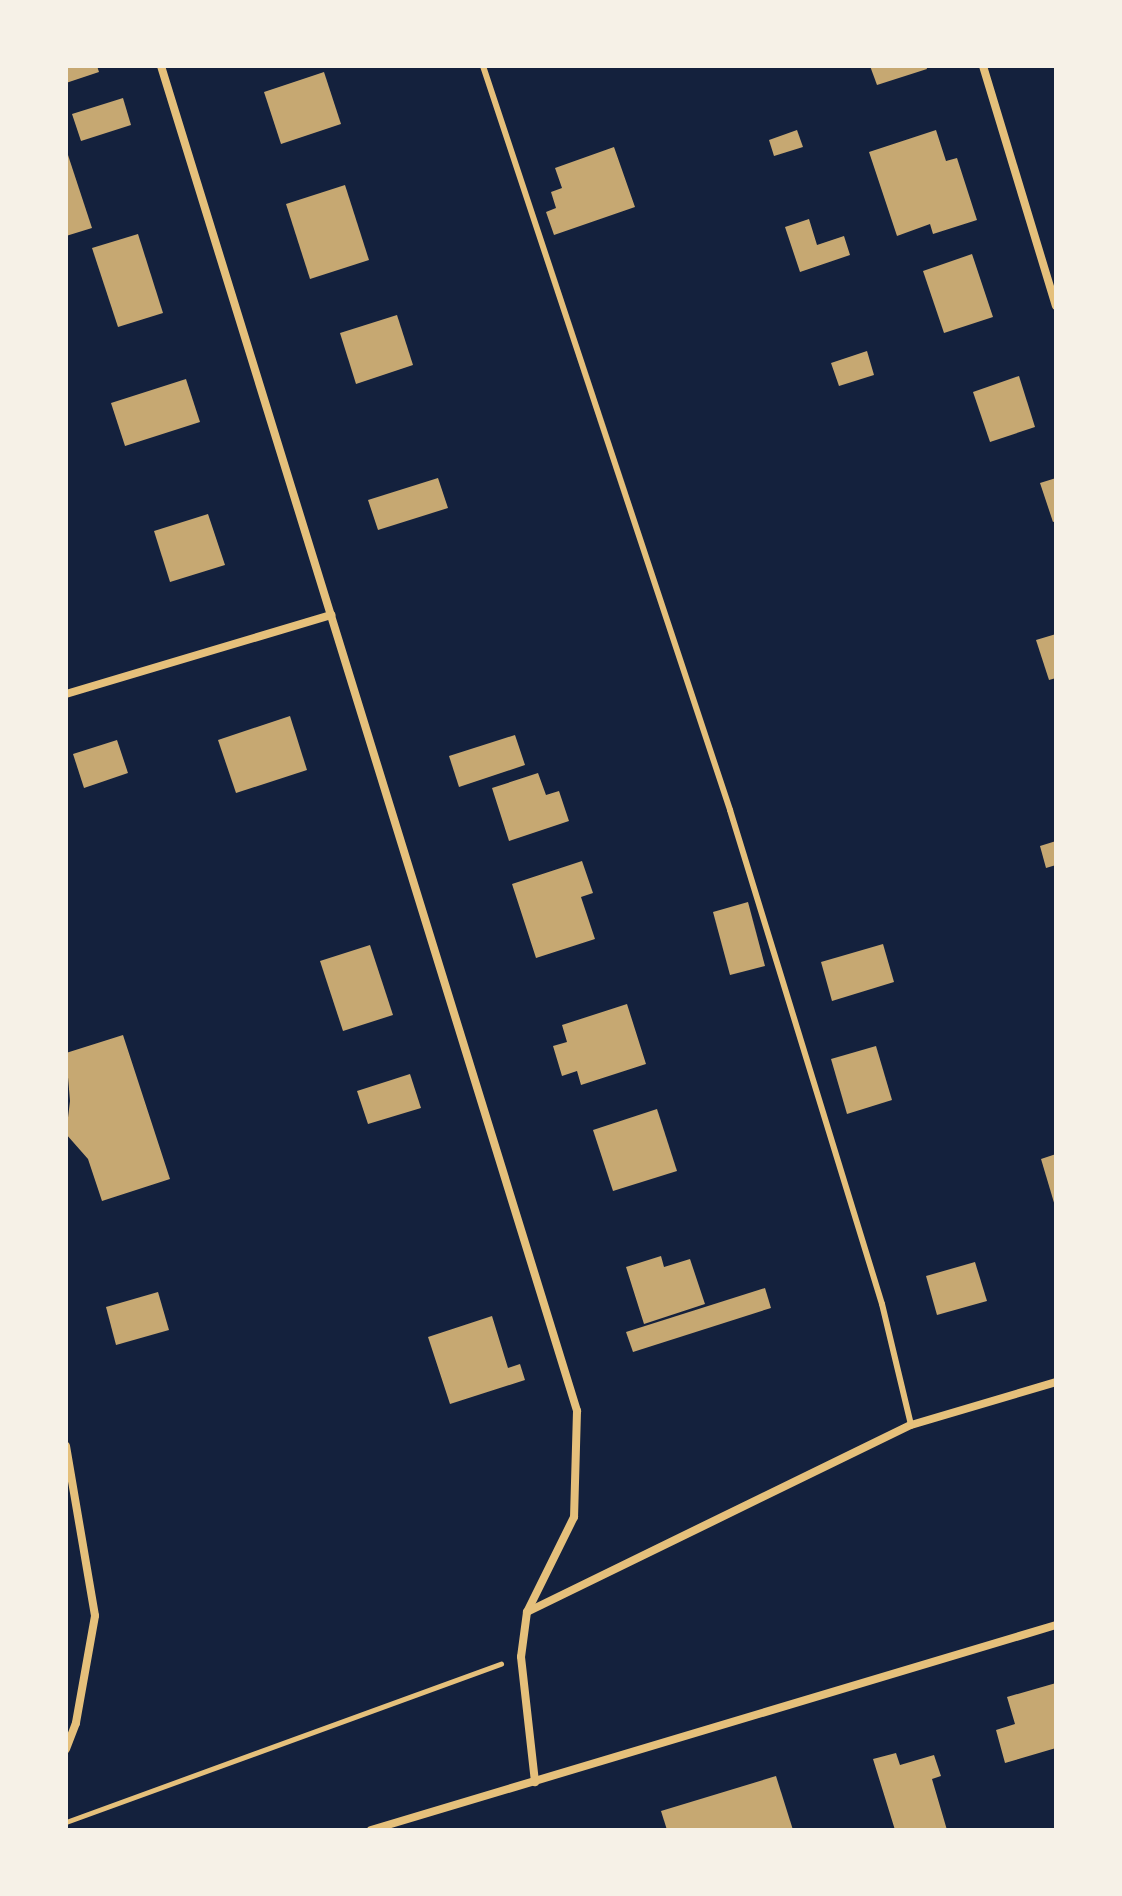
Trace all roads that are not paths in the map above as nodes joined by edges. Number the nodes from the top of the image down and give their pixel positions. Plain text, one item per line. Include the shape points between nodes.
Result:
1 (161, 66) edge
2 (483, 66) edge
3 (983, 66) edge
4 (1056, 306) edge
5 (331, 615) junction
6 (66, 694) edge
7 (1056, 1382) edge
8 (911, 1425) junction
9 (66, 1446) edge
10 (527, 1612) junction
11 (1056, 1625) edge
12 (66, 1749) edge
13 (535, 1782) junction
14 (371, 1830) edge

1 - 5 street
2 - 8 lane via 730,810 882,1304
3 - 4 street
5 - 6 street
5 - 10 street via 577,1411 574,1517
7 - 8 street
8 - 10 street
9 - 12 street via 95,1616 76,1723
10 - 13 street via 521,1657
11 - 13 street
13 - 14 street

